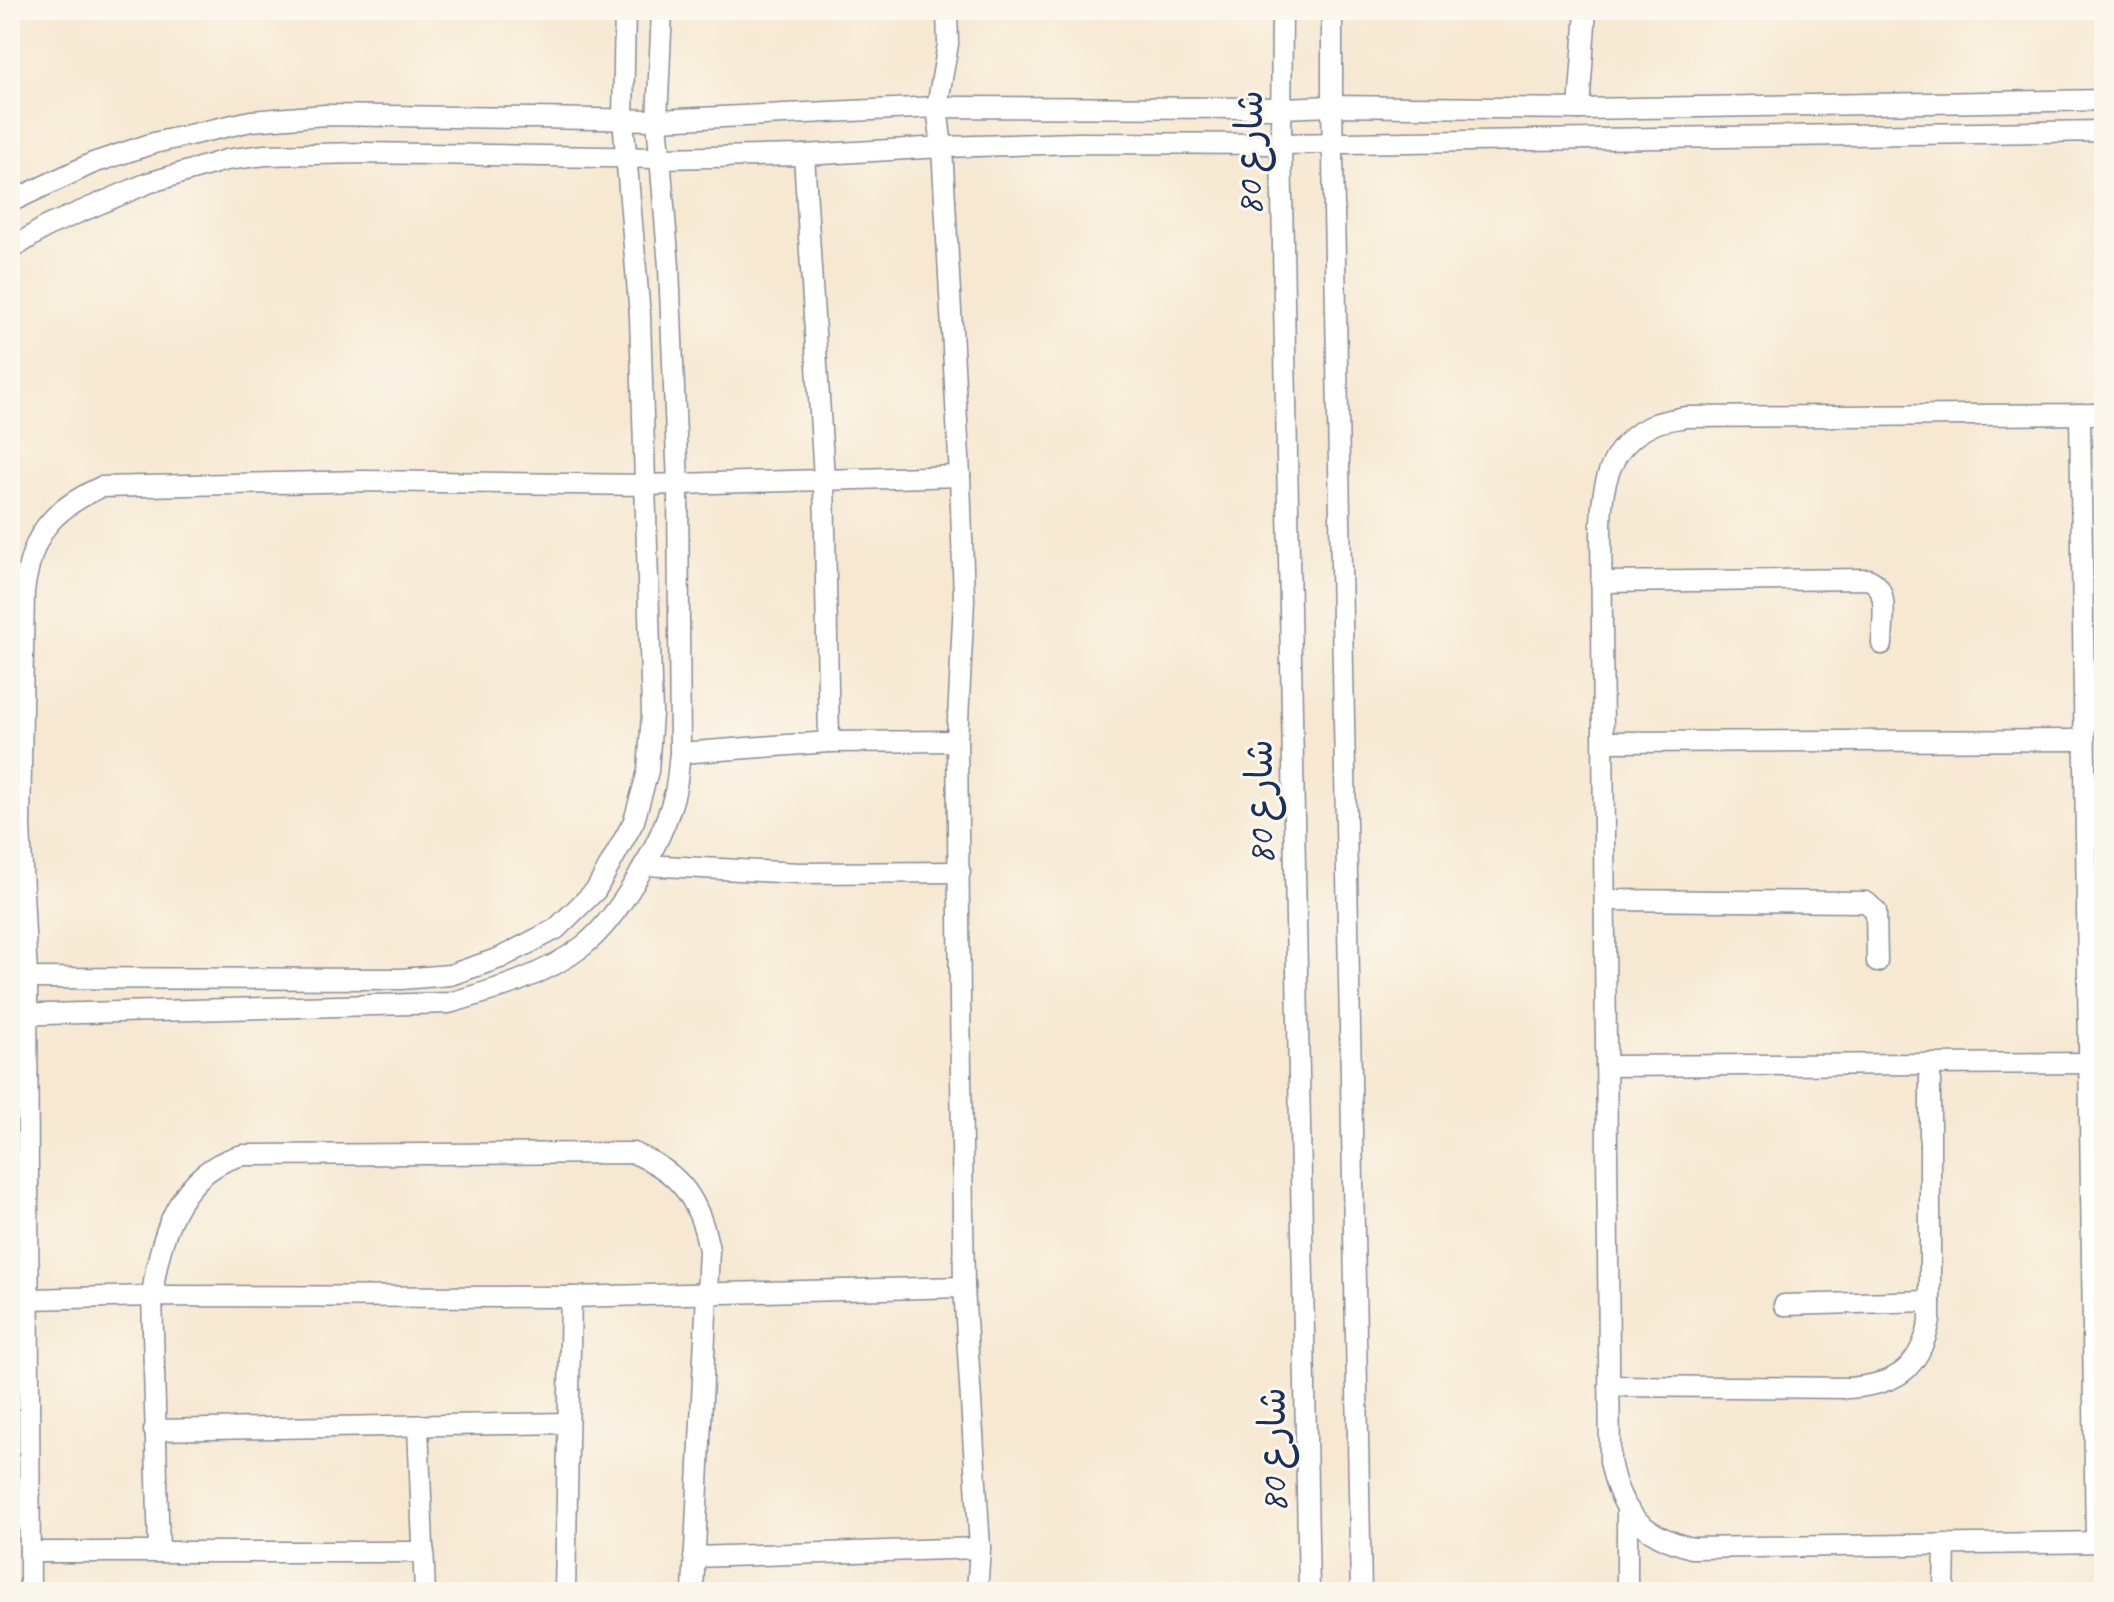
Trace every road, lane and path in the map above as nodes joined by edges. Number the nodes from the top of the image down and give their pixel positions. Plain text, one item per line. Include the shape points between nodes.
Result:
1 (625, 10) edge
2 (662, 10) edge
3 (947, 10) edge
4 (1282, 10) edge
5 (1332, 10) edge
6 (1586, 10) edge
7 (2104, 100) edge
8 (1332, 106) junction
9 (937, 107) junction
10 (1283, 108) junction
11 (1579, 109) junction
12 (623, 119) junction
13 (657, 120) junction
14 (2104, 131) edge
15 (1333, 142) junction
16 (1281, 144) junction
17 (942, 147) junction
18 (804, 155) junction
19 (627, 157) junction
20 (661, 158) junction
21 (10, 202) edge
22 (10, 250) edge
23 (2080, 414) junction
24 (2104, 414) edge
25 (960, 476) junction
26 (824, 478) junction
27 (678, 484) junction
28 (645, 485) junction
29 (2082, 576) junction
30 (2104, 576) edge
31 (1601, 582) junction
32 (1882, 644) dead end
33 (2083, 740) junction
34 (957, 741) junction
35 (829, 742) junction
36 (1604, 742) junction
37 (680, 753) junction
38 (644, 865) junction
39 (960, 872) junction
40 (2096, 899) edge
41 (1605, 900) junction
42 (1877, 962) dead end
43 (19, 978) edge
44 (19, 1015) edge
45 (2088, 1063) junction
46 (1930, 1064) junction
47 (1606, 1066) junction
48 (19, 1164) edge
49 (2098, 1217) edge
50 (964, 1287) junction
51 (708, 1291) junction
52 (152, 1296) junction
53 (571, 1297) junction
54 (29, 1299) junction
55 (1930, 1301) junction
56 (1784, 1305) dead end
57 (2099, 1378) edge
58 (1609, 1386) junction
59 (568, 1423) junction
60 (418, 1426) junction
61 (154, 1430) junction
62 (20, 1440) edge
63 (1627, 1510) junction
64 (2100, 1542) edge
65 (1945, 1544) junction
66 (980, 1548) junction
67 (30, 1552) junction
68 (159, 1552) junction
69 (424, 1552) junction
70 (694, 1557) junction
71 (30, 1592) edge
72 (425, 1592) edge
73 (565, 1592) edge
74 (693, 1592) edge
75 (977, 1592) edge
76 (1309, 1592) edge
77 (1361, 1592) edge
78 (1627, 1592) edge
79 (1944, 1592) edge

1 - 12 street
2 - 13 street
3 - 9 street via 948,44
4 - 10 street, شارع 80
5 - 8 street
6 - 11 street
7 - 11 street
8 - 10 street
8 - 11 street
8 - 15 street
9 - 10 street
9 - 13 street
9 - 17 street
10 - 16 street, شارع 80
12 - 13 street
12 - 19 street
12 - 21 street via 325,115 251,121 93,163
13 - 20 street
14 - 15 street
15 - 16 street
15 - 77 street
16 - 17 street
16 - 76 street, شارع 80
17 - 18 street
17 - 25 street
18 - 20 street
18 - 26 street
19 - 20 street
19 - 22 street via 364,153 226,160 102,202 47,226
19 - 28 street via 640,316
20 - 27 street
23 - 24 street
23 - 29 street
23 - 31 street via 1686,417 1656,423 1630,439 1611,464 1602,493
25 - 26 street
25 - 34 street via 964,600
26 - 27 street
26 - 35 street
27 - 28 street
27 - 37 street
28 - 43 street via 652,687 648,771 634,821 596,890 556,929 500,958 450,975
28 - 43 street via 365,481 101,487 70,501 36,541 24,591
29 - 30 street
29 - 33 street
31 - 32 street via 1868,579 1883,594
31 - 36 street
33 - 36 street
33 - 40 street
34 - 35 street
34 - 39 street
35 - 37 street
36 - 41 street
37 - 38 street via 675,794
38 - 39 street via 799,873
38 - 44 street via 616,910 584,945 499,989 449,1003
39 - 50 street
40 - 45 street
41 - 42 street via 1866,902 1877,916
41 - 47 street
43 - 44 street
44 - 48 street
45 - 46 street
45 - 49 street
46 - 47 street
46 - 55 street
47 - 58 street
48 - 54 street
49 - 57 street
50 - 51 street
50 - 66 street
51 - 52 street via 709,1250 694,1202 657,1162 633,1153 274,1154 229,1158 187,1190 164,1235
51 - 53 street
51 - 70 street
52 - 53 street
52 - 54 street
52 - 61 street
53 - 59 street
54 - 62 street
55 - 56 street
55 - 58 street via 1925,1344 1913,1364 1894,1379 1872,1386
57 - 64 street
58 - 63 street via 1610,1461
59 - 60 street
59 - 73 street
60 - 61 street
60 - 69 street
61 - 68 street
62 - 67 street
63 - 65 street via 1667,1542 1692,1548
63 - 78 street
64 - 65 street
65 - 79 street
66 - 70 street
66 - 75 street
67 - 68 street
67 - 71 street
68 - 69 street
69 - 72 street
70 - 74 street

